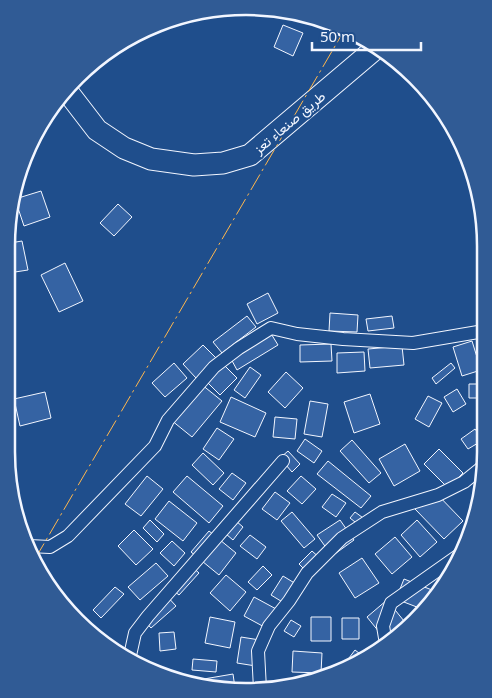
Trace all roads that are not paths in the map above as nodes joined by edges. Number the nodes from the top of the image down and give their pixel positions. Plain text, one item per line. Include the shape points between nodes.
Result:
1 (371, 52) edge
2 (71, 96) edge
3 (477, 332) edge
4 (283, 461) dead end
5 (476, 473) edge
6 (36, 547) edge
7 (449, 562) edge
8 (385, 637) edge
9 (131, 652) edge
10 (260, 683) edge

1 - 2 highway, طريق صنعاء تعز via 250,155 222,163 194,165 151,159 124,148 97,130
3 - 6 street via 413,343 297,334 271,328 214,367 168,420 155,446 68,536 50,548
4 - 9 street via 148,616 135,633
5 - 10 street via 438,495 382,512 342,538 307,573 269,626 258,651
7 - 8 street via 391,603 383,626

